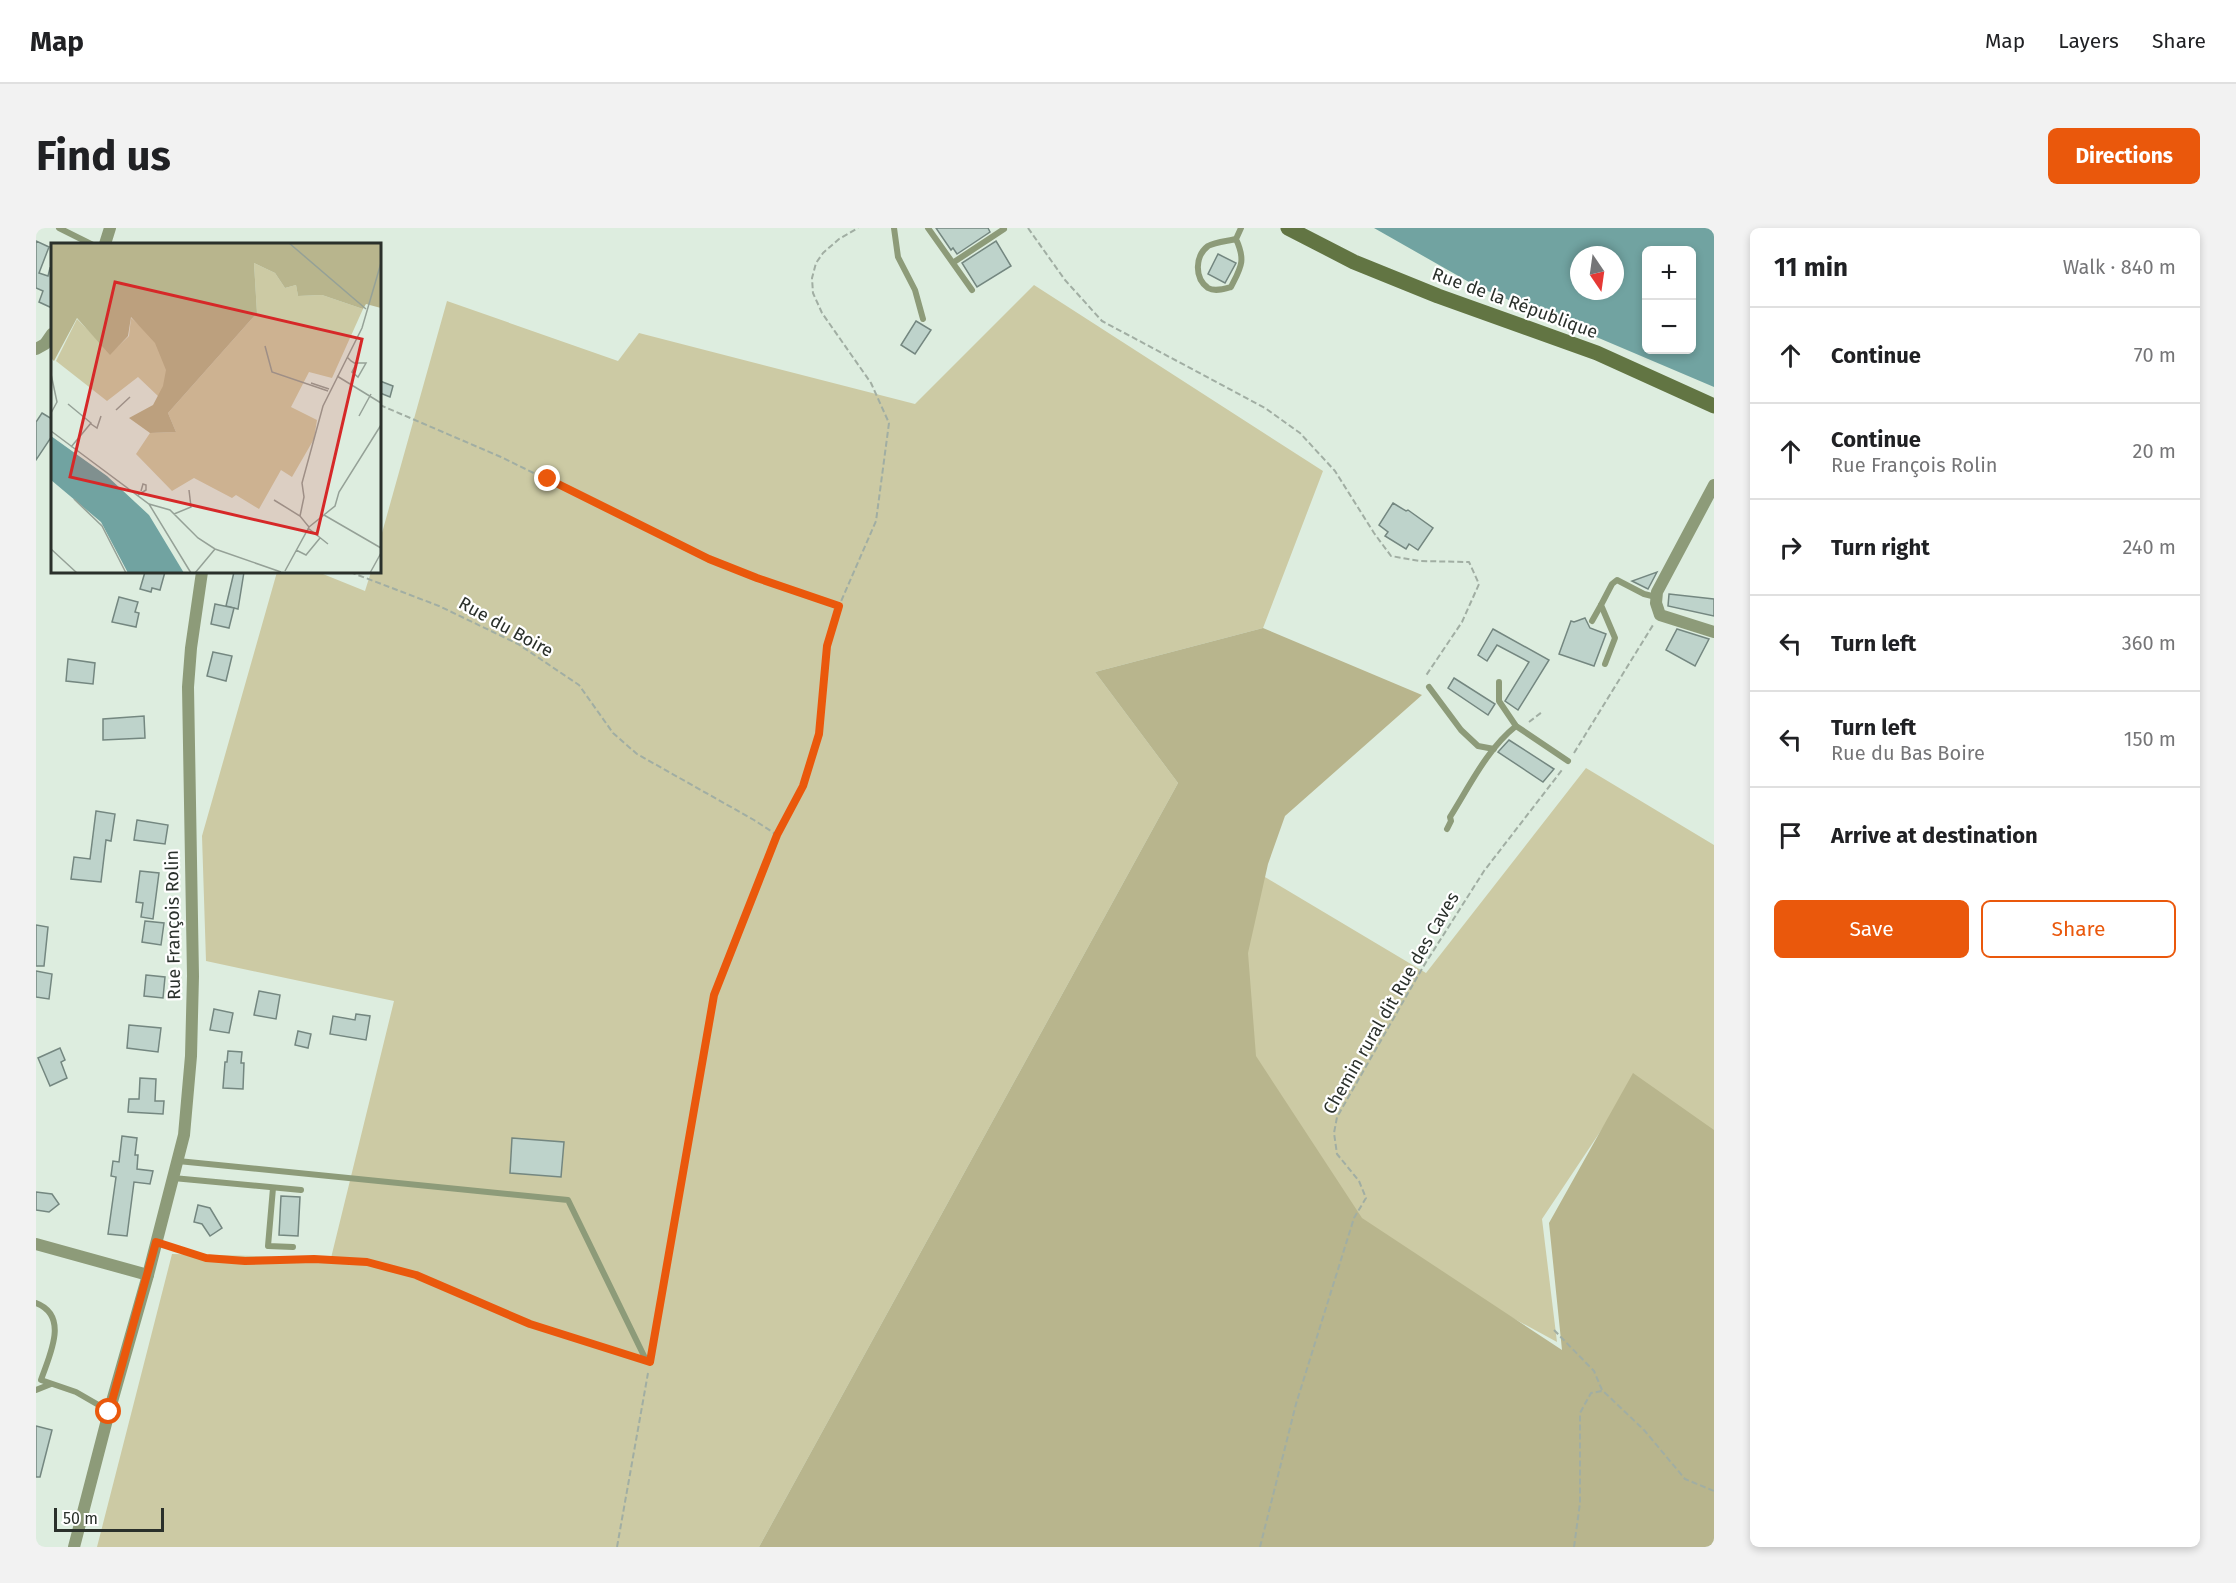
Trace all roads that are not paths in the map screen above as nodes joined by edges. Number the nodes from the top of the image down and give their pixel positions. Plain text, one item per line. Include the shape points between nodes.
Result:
1 (59, 228) edge
2 (110, 228) edge
3 (894, 228) edge
4 (928, 228) edge
5 (1004, 228) edge
6 (1241, 228) edge
7 (1288, 228) edge
8 (1298, 232) edge
9 (1236, 239) junction
10 (89, 243) edge
11 (105, 243) edge
12 (954, 262) junction
13 (972, 290) dead end
14 (923, 319) dead end
15 (51, 335) edge
16 (36, 349) edge
17 (1714, 406) edge
18 (1714, 485) edge
19 (202, 573) edge
20 (1656, 597) junction
21 (1601, 605) junction
22 (1592, 621) dead end
23 (1714, 632) edge
24 (1605, 664) dead end
25 (1499, 682) dead end
26 (1429, 687) road end
27 (1518, 728) junction
28 (1494, 749) junction
29 (1568, 761) road end
30 (1447, 829) dead end
31 (178, 1161) junction
32 (173, 1178) junction
33 (273, 1188) junction
34 (302, 1190) dead end
35 (36, 1244) edge
36 (293, 1247) dead end
37 (148, 1275) junction
38 (36, 1302) edge
39 (648, 1361) road end
40 (52, 1384) junction
41 (36, 1390) edge
42 (109, 1412) junction
43 (74, 1547) edge

1 - 10 lane
2 - 11 street
3 - 14 lane via 898,257 915,290
4 - 12 lane
5 - 12 lane
6 - 9 lane
7 - 8 main road, Rue de la République
8 - 17 main road, Rue de la République via 1354,262 1597,353
9 - 9 lane via 1209,245 1200,255 1199,276 1208,288 1231,288 1243,264
12 - 13 lane
15 - 16 street
18 - 20 street
19 - 31 street, Rue François Rolin via 188,687 193,976 191,1056
20 - 21 lane via 1617,580
20 - 23 street via 1660,615
21 - 22 lane
21 - 24 lane via 1615,638
25 - 27 lane via 1499,700
26 - 28 lane via 1461,730 1478,746
27 - 28 lane via 1503,736
27 - 29 lane
28 - 30 lane via 1450,817
31 - 32 street, Rue François Rolin
31 - 39 lane via 568,1200
32 - 33 lane
32 - 37 street, Rue François Rolin
33 - 34 lane
33 - 36 lane via 268,1246
35 - 37 street
37 - 42 street, Rue François Rolin
38 - 40 lane via 54,1320 56,1335 41,1380
40 - 41 lane
40 - 42 lane via 76,1392
42 - 43 street, Rue François Rolin

